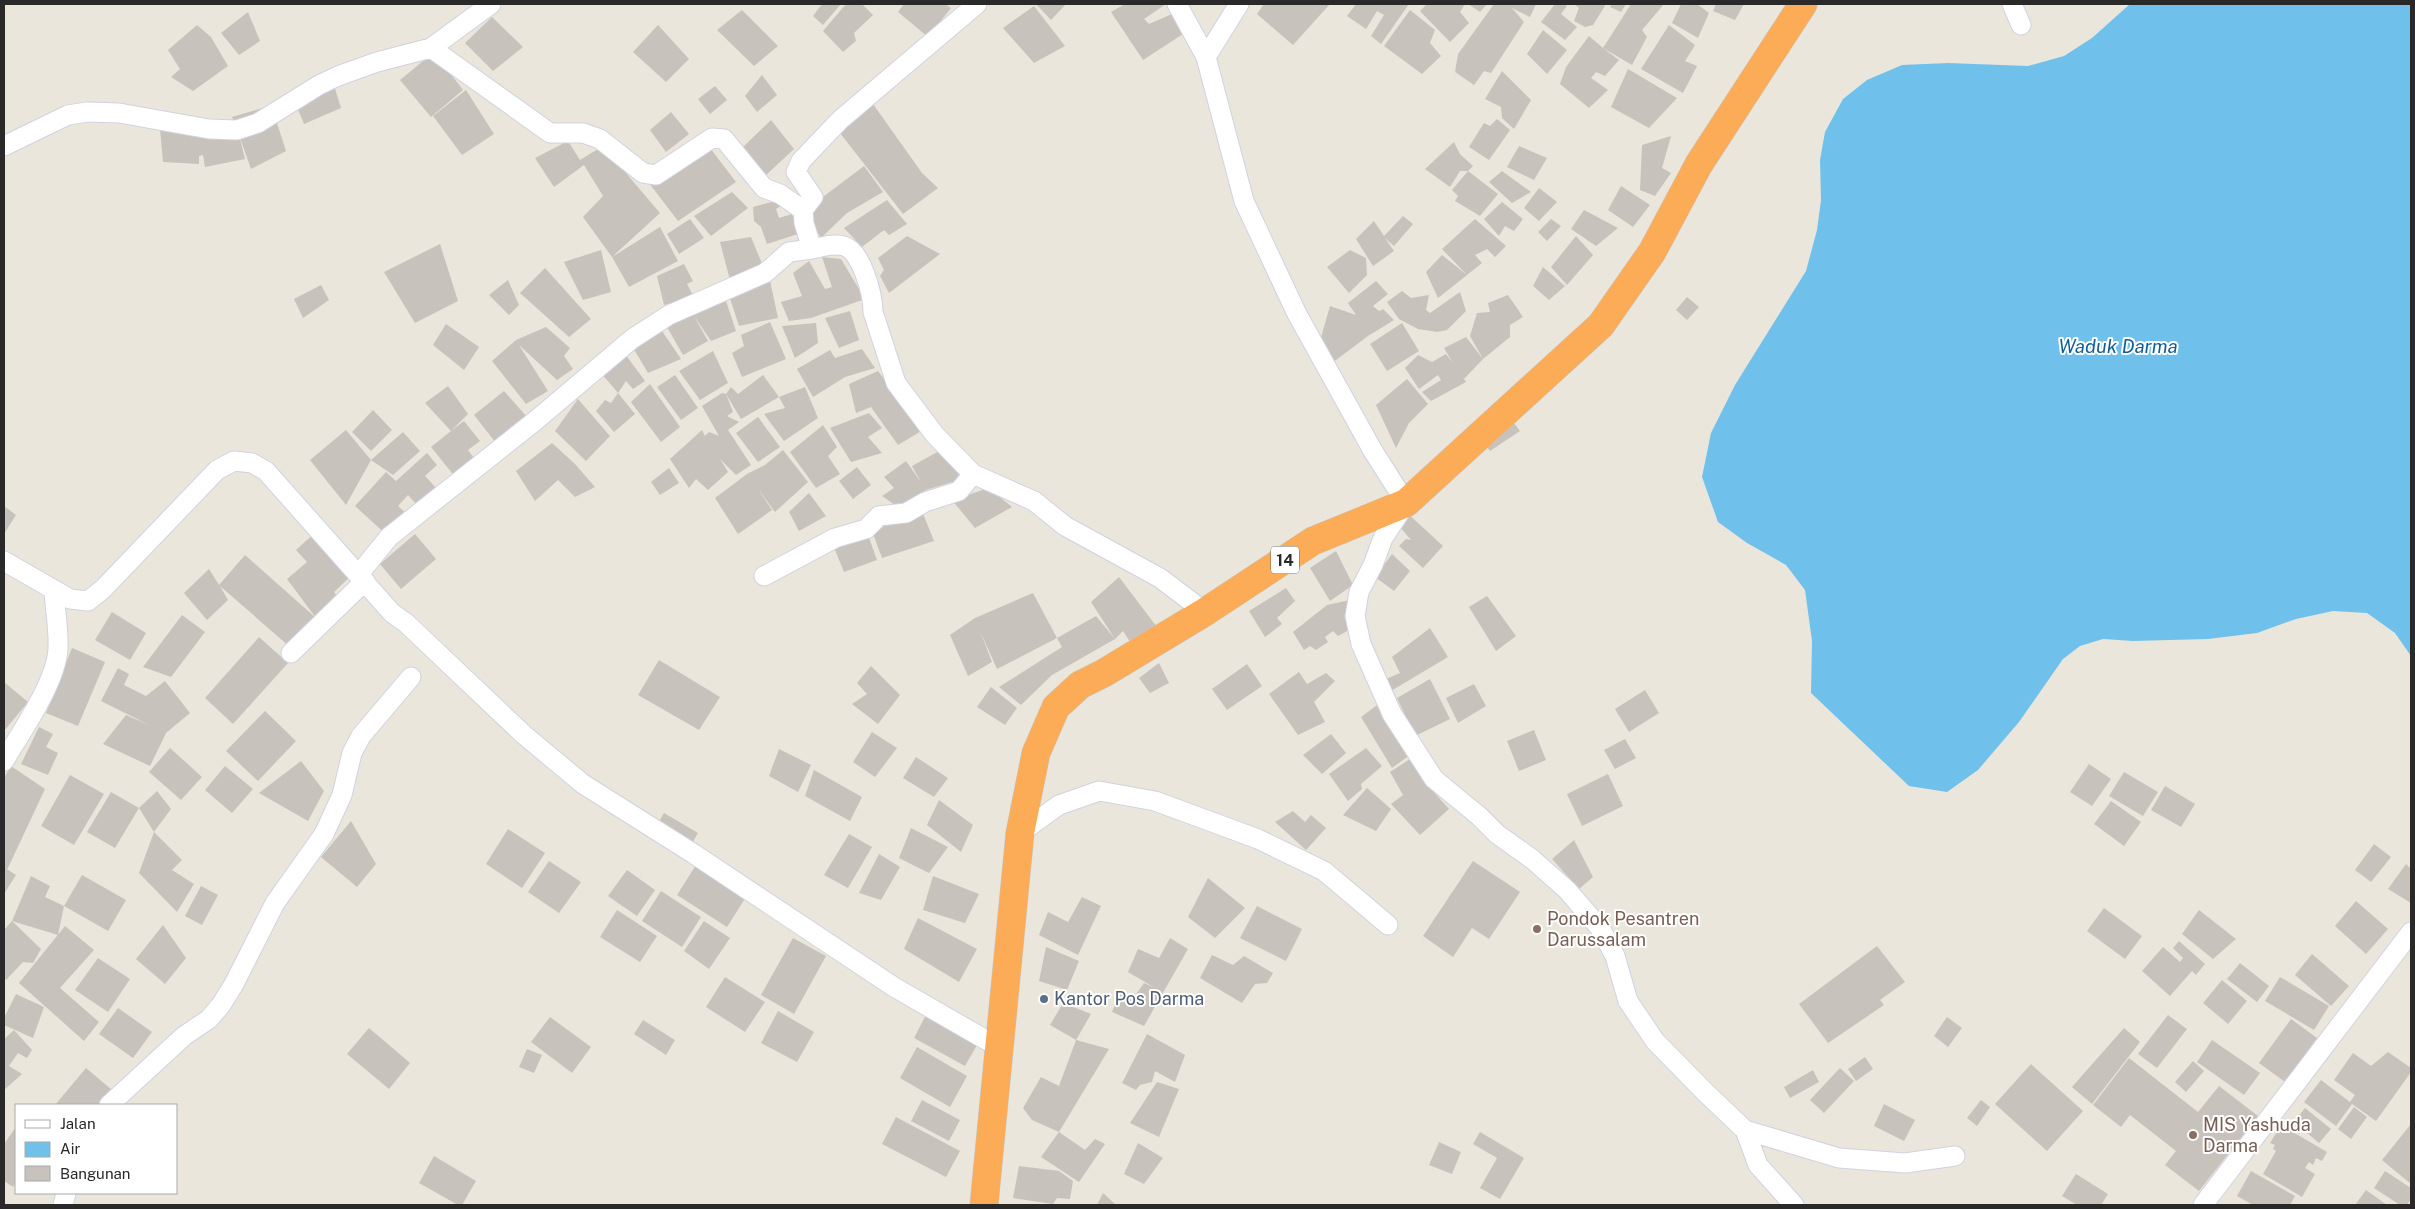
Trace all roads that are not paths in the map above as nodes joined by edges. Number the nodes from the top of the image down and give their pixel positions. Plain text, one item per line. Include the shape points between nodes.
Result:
1 (491, 4) edge
2 (977, 4) edge
3 (1177, 4) edge
4 (1239, 4) edge
5 (1803, 4) edge
6 (2012, 4) edge
7 (2021, 25) dead end
8 (431, 48) junction
9 (1206, 57) junction
10 (4, 146) edge
11 (803, 210) junction
12 (812, 249) junction
13 (973, 474) junction
14 (1406, 503) junction
15 (4, 561) edge
16 (764, 576) dead end
17 (362, 578) junction
18 (54, 591) junction
19 (1205, 612) junction
20 (291, 653) dead end
21 (411, 676) dead end
22 (4, 761) edge
23 (1020, 833) junction
24 (1388, 925) dead end
25 (2409, 942) edge
26 (1000, 1048) junction
27 (110, 1104) edge
28 (1744, 1130) junction
29 (1955, 1156) dead end
30 (986, 1205) edge
31 (1794, 1205) edge
32 (2202, 1205) edge

1 - 8 street
2 - 11 street via 840,120 801,161 796,172 813,197
3 - 9 street
4 - 9 street
5 - 14 highway, 14 via 1699,164 1652,252 1601,325
6 - 7 street
8 - 10 street via 338,76 258,123 237,130 209,129 119,113 87,112 68,115
8 - 11 street via 550,133 583,133 600,139 643,173 656,175 712,138 724,140 764,188 780,194
9 - 14 street via 1244,201 1297,314 1373,451
11 - 12 street
12 - 13 street via 844,246 852,250 862,267 873,300 873,312 896,383 934,435
12 - 17 street via 789,252 765,273 669,315 632,339 388,537
13 - 16 street via 959,491 925,502 906,513 879,516 866,529 835,538
13 - 19 street via 1034,501 1065,526 1160,578
14 - 19 highway, 14 via 1313,541
14 - 28 street via 1383,538 1359,592 1355,616 1361,644 1392,714 1434,779 1567,890 1600,928 1615,956 1628,1001 1655,1041
15 - 18 street
17 - 18 street via 266,471 252,463 234,461 217,470 88,601 70,599
17 - 20 street
17 - 26 street via 392,613 523,734 583,784 894,987
18 - 22 street via 58,651 48,682
19 - 23 highway, 14 via 1080,685 1056,707 1036,753
21 - 27 street via 361,736 352,753 342,795 324,834 275,903 221,1005
23 - 24 street via 1059,805 1099,791 1155,801 1258,839 1324,871
23 - 26 highway, 14
25 - 32 street
26 - 30 highway, 14
28 - 29 street via 1839,1158 1905,1163
28 - 31 street via 1758,1165

